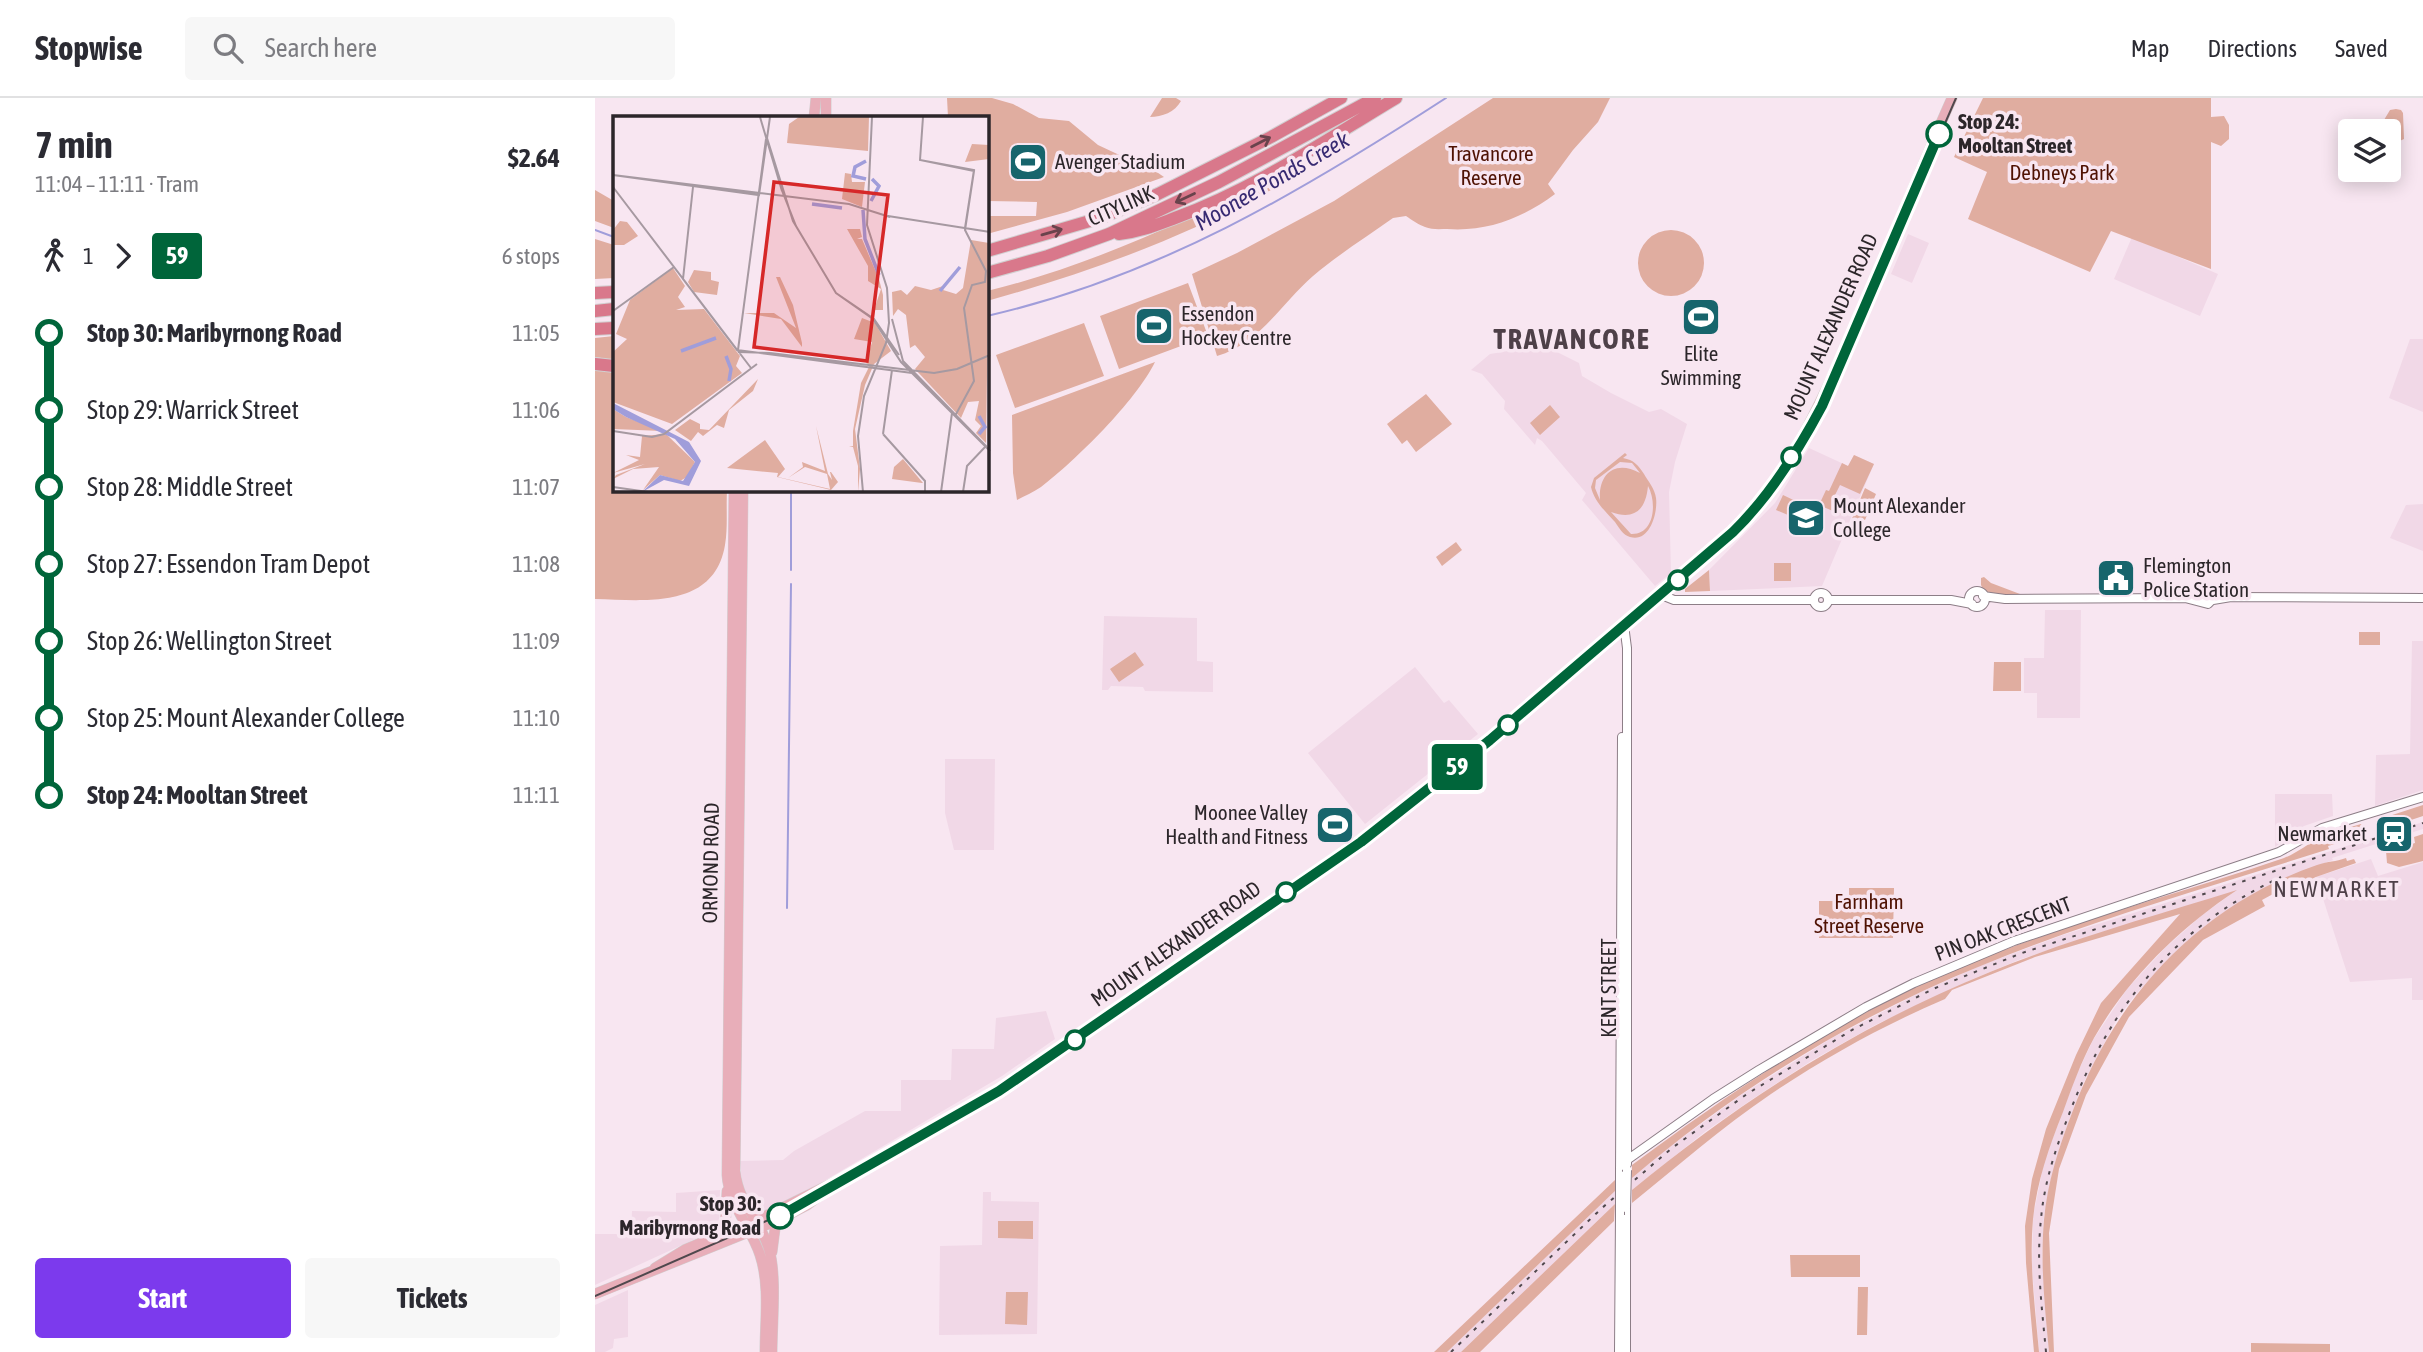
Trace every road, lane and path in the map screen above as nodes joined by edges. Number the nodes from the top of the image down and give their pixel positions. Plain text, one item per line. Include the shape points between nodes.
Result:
1 (816, 98) edge
2 (826, 98) edge
3 (1341, 98) edge
4 (1375, 98) edge
5 (1396, 98) edge
6 (1954, 98) edge
7 (820, 113) edge
8 (1108, 234) junction
9 (989, 250) edge
10 (989, 272) edge
11 (613, 292) edge
12 (595, 293) edge
13 (613, 309) edge
14 (595, 311) edge
15 (613, 328) edge
16 (595, 329) edge
17 (595, 364) edge
18 (613, 366) edge
19 (734, 492) edge
20 (743, 492) edge
21 (1660, 594) junction
22 (2423, 598) edge
23 (1623, 625) junction
24 (1613, 633) junction
25 (2423, 797) edge
26 (1625, 1168) junction
27 (841, 1179) junction
28 (728, 1185) junction
29 (1623, 1212) junction
30 (776, 1221) junction
31 (752, 1226) junction
32 (725, 1233) junction
33 (771, 1256) junction
34 (655, 1268) junction
35 (595, 1294) edge
36 (765, 1352) edge
37 (772, 1352) edge
38 (1619, 1352) edge
39 (1626, 1352) edge

1 - 7 main road
2 - 7 main road
9 -> 3 highway, CITYLINK via 1100,218 1158,194
4 -> 8 highway, CITYLINK via 1219,182
5 - 8 highway via 1243,189 1136,232
6 - 21 main road, MOUNT ALEXANDER ROAD via 1808,428 1751,512
8 - 10 highway, CITYLINK
11 - 12 highway
13 - 14 highway
15 - 16 highway
17 - 18 highway
19 - 28 main road, ORMOND ROAD
20 - 31 main road, ORMOND ROAD via 735,1171
21 - 22 street via 1674,600 1814,600 1821,607 1829,600 1971,599 1977,592 1984,601 2201,597 2208,604 2213,597
21 - 23 main road, MOUNT ALEXANDER ROAD
23 - 24 main road, MOUNT ALEXANDER ROAD
23 - 26 street, KENT STREET via 1627,645
24 - 26 street, KENT STREET via 1623,653
24 - 27 main road, MOUNT ALEXANDER ROAD via 1360,840 998,1089
25 - 26 street, PIN OAK CRESCENT via 2322,828 2279,852 2014,941 1925,978 1866,1007 1713,1099
26 - 29 street, KENT STREET, bridge
27 - 30 main road, MOUNT ALEXANDER ROAD
27 - 31 main road, MOUNT ALEXANDER ROAD
28 - 31 main road, ORMOND ROAD
28 - 32 main road
29 - 38 street, KENT STREET
29 - 39 street, KENT STREET
30 - 31 main road, MOUNT ALEXANDER ROAD
30 - 33 main road
31 - 32 main road, MOUNT ALEXANDER ROAD
31 - 33 main road
31 - 34 main road, MOUNT ALEXANDER ROAD via 690,1258
31 - 36 main road via 764,1270
32 - 34 main road, MOUNT ALEXANDER ROAD
33 - 37 main road
34 - 35 main road, MOUNT ALEXANDER ROAD

